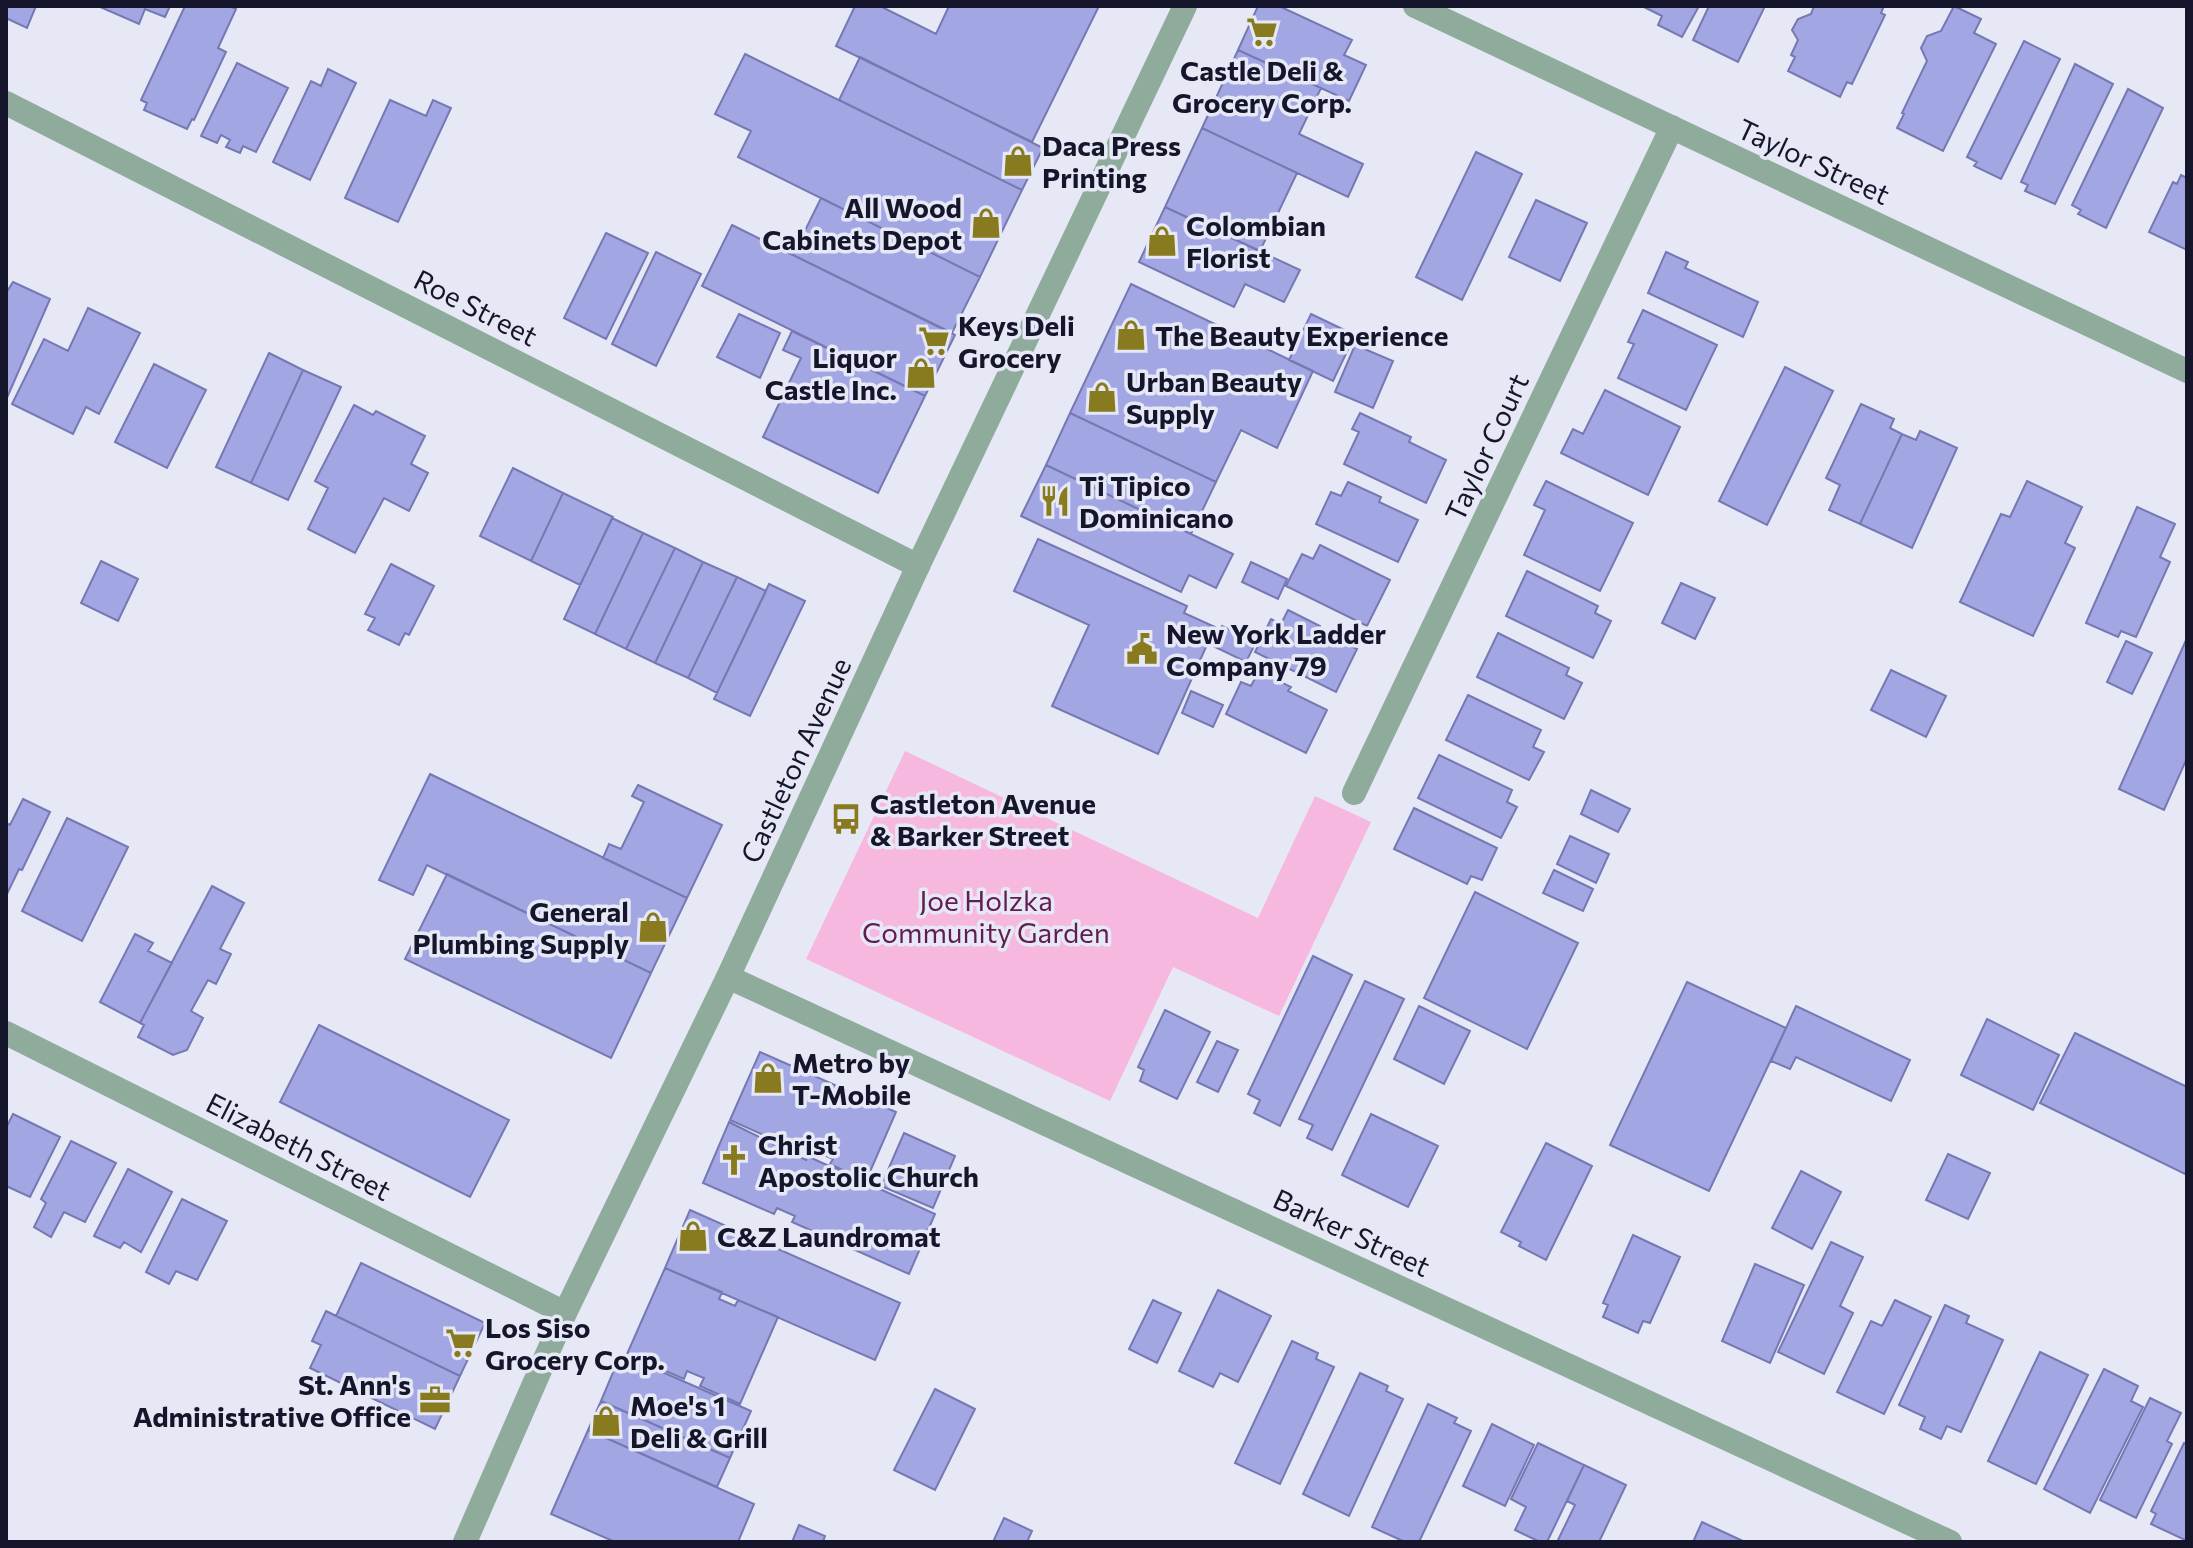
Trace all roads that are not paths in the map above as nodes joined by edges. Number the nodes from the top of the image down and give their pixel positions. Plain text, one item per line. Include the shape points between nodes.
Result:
1 (1185, 6) edge
2 (1415, 6) edge
3 (6, 103) edge
4 (1672, 127) junction
5 (2187, 371) edge
6 (918, 566) junction
7 (1354, 793) dead end
8 (728, 977) junction
9 (6, 1033) edge
10 (565, 1313) junction
11 (465, 1542) edge
12 (1950, 1542) edge

1 - 6 street, Castleton Avenue
2 - 4 street, Taylor Street
3 - 6 street, Roe Street
4 - 5 street, Taylor Street
4 - 7 street, Taylor Court
6 - 8 street, Castleton Avenue
8 - 10 street, Castleton Avenue
8 - 12 street, Barker Street
9 - 10 street, Elizabeth Street
10 - 11 street, Castleton Avenue

